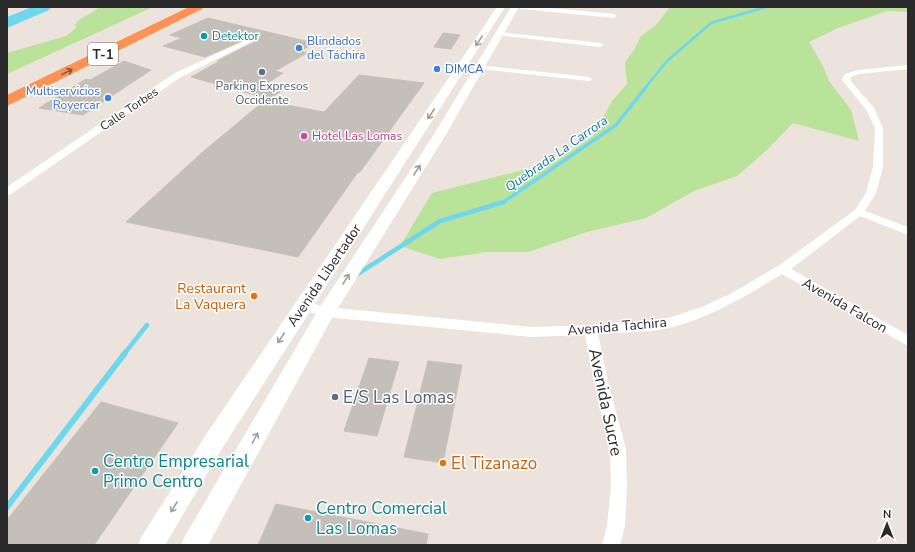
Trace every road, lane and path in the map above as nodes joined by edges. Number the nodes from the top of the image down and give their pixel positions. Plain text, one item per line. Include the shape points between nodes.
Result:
1 (174, 7) edge
2 (198, 7) edge
3 (501, 7) edge
4 (515, 7) edge
5 (521, 7) edge
6 (614, 16) dead end
7 (500, 34) junction
8 (258, 37) dead end
9 (600, 45) dead end
10 (480, 67) junction
11 (908, 67) edge
12 (590, 79) dead end
13 (7, 88) edge
14 (7, 101) edge
15 (7, 192) edge
16 (859, 212) junction
17 (908, 231) edge
18 (782, 269) junction
19 (302, 306) junction
20 (326, 312) junction
21 (591, 330) junction
22 (908, 341) edge
23 (151, 545) edge
24 (194, 545) edge
25 (611, 545) edge

1 - 13 highway, T-1
14 -> 2 highway, T-1
3 -> 19 main road, Avenida Libertador
4 - 7 main road, Avenida Libertador
5 - 6 street
7 - 9 street
7 - 10 main road, Avenida Libertador
8 - 15 street, Calle Torbes via 178,75
10 - 12 street
20 -> 10 main road, Avenida Libertador via 439,136
11 - 16 street, Avenida Tachira via 858,72 848,76 846,80 871,110 879,128 878,167 871,193
16 - 17 street
16 - 18 street, Avenida Tachira
18 - 21 street, Avenida Tachira via 707,310 668,323
18 - 22 street, Avenida Falcon
19 - 20 street, Avenida Tachira
19 -> 23 main road, Avenida Libertador
20 - 21 street, Avenida Tachira via 532,332
24 -> 20 main road, Avenida Libertador
21 - 25 street, Avenida Sucre via 618,449 619,486 616,526

